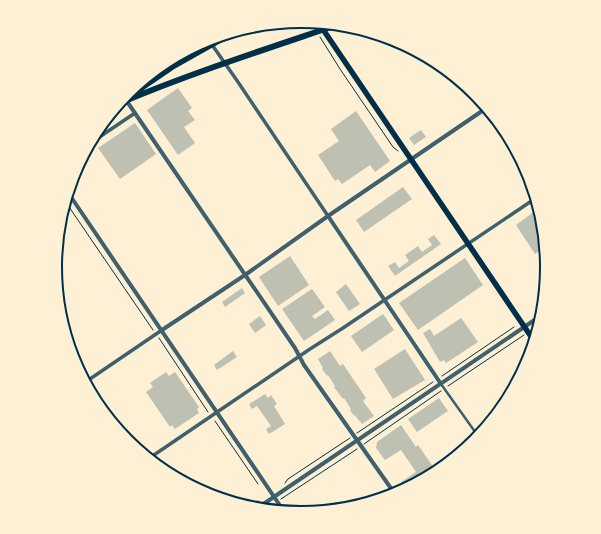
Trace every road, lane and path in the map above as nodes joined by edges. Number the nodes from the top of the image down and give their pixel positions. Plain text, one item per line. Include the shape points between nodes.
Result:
1 (313, 29) edge
2 (323, 29) edge
3 (323, 29) edge
4 (315, 32) junction
5 (212, 45) edge
6 (210, 46) edge
7 (137, 93) joint
8 (128, 102) edge
9 (482, 111) edge
10 (135, 113) junction
11 (101, 136) edge
12 (399, 151) dead end
13 (411, 160) junction
14 (72, 198) edge
15 (530, 202) edge
16 (69, 207) edge
17 (328, 216) junction
18 (468, 244) junction
19 (245, 275) junction
20 (385, 300) junction
21 (533, 321) edge
22 (524, 327) junction
23 (162, 330) junction
24 (156, 334) junction
25 (530, 335) edge
26 (300, 356) junction
27 (90, 379) edge
28 (441, 384) junction
29 (218, 413) junction
30 (212, 416) junction
31 (474, 431) edge
32 (353, 436) junction
33 (357, 440) junction
34 (361, 446) junction
35 (153, 456) edge
36 (260, 485) dead end
37 (284, 485) dead end
38 (391, 488) edge
39 (275, 497) junction
40 (285, 497) dead end
41 (265, 503) edge
42 (280, 505) edge

1 - 4 path
2 - 4 highway
3 - 13 main road
4 - 7 highway
4 - 12 path via 393,147
5 - 17 street
6 - 7 highway via 172,66
8 - 10 street
9 - 13 street
10 - 11 street
10 - 19 street
13 - 17 street
13 - 18 main road
14 - 23 street
15 - 18 street
16 - 24 path
17 - 19 street
17 - 20 street
18 - 20 street
18 - 22 main road
19 - 23 street
19 - 26 street
20 - 26 street
20 - 28 street
21 - 22 street
22 - 25 main road
22 - 28 street
23 - 24 street
23 - 29 street
24 - 27 street
24 - 30 path
26 - 29 street
26 - 32 street
28 - 31 street
28 - 33 street
29 - 30 street
29 - 39 street
30 - 35 street
30 - 36 path
32 - 33 street
32 - 37 path via 288,479
33 - 34 street
33 - 39 street
34 - 38 street
34 - 40 path
39 - 41 street
39 - 42 street

